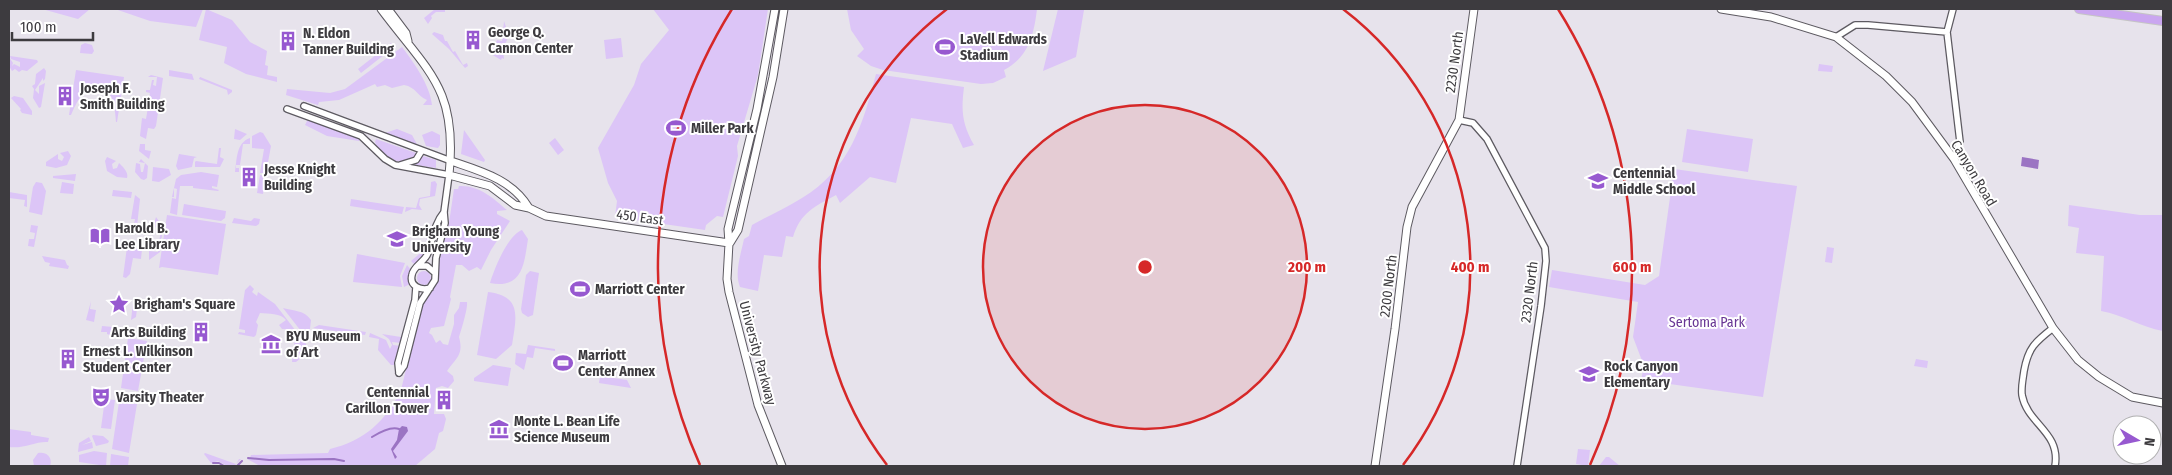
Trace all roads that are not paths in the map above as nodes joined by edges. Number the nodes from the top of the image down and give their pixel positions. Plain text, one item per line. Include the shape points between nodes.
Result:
1 (381, 9) edge
2 (388, 9) edge
3 (775, 9) edge
4 (784, 9) edge
5 (1474, 9) edge
6 (1720, 9) edge
7 (1953, 9) edge
8 (2079, 9) edge
9 (2163, 21) edge
10 (1947, 32) junction
11 (1836, 38) junction
12 (408, 41) junction
13 (304, 106) dead end
14 (287, 109) dead end
15 (1459, 120) junction
16 (376, 134) junction
17 (371, 144) junction
18 (421, 152) junction
19 (1954, 160) junction
20 (450, 162) junction
21 (395, 165) junction
22 (449, 175) junction
23 (529, 208) junction
24 (444, 212) junction
25 (435, 229) junction
26 (729, 243) junction
27 (438, 252) junction
28 (417, 267) junction
29 (435, 273) junction
30 (432, 286) junction
31 (416, 287) junction
32 (2052, 328) junction
33 (2163, 403) edge
34 (782, 466) edge
35 (1376, 466) edge
36 (1517, 466) edge
37 (2055, 466) edge

1 - 12 main road via 402,38
2 - 12 main road via 406,33
3 - 26 main road, University Parkway via 759,100 728,229
4 - 26 main road, University Parkway via 738,230
5 - 15 main road, 2230 North
6 - 11 main road, Canyon Road via 1771,17
7 - 10 street
8 - 9 highway
10 - 11 street via 1855,25
10 - 19 street via 1960,142
11 - 19 main road, Canyon Road via 1886,76 1912,102
12 - 20 main road via 433,75 444,98 451,130
13 - 16 street
14 - 17 street via 355,133
15 - 35 main road, 2200 North via 1412,207 1407,227
15 - 36 street, 2320 North via 1473,123 1487,139 1545,248 1541,306
16 - 17 street
16 - 18 street
17 - 21 street
18 - 20 street
18 - 21 street via 416,160
19 - 32 main road, Canyon Road
20 - 22 main road
20 - 23 main road via 499,179 523,198
21 - 22 street
22 - 23 main road, 450 East via 490,186 515,205
22 - 24 street
23 - 26 main road, 450 East via 546,216
24 - 25 street
24 - 27 street via 445,223
25 - 27 street via 438,232 435,245
25 - 28 street via 428,254
26 - 34 main road, University Parkway via 729,292 758,405
27 - 29 street
28 - 29 street via 428,266
28 - 31 street via 411,278
29 - 30 street via 436,280
30 - 31 street via 424,290
30 - 31 street via 420,303 407,357 399,373 398,362
32 - 33 main road, Canyon Road via 2078,360 2099,377 2132,397
32 - 37 street via 2031,347 2026,358 2022,388 2028,408 2054,444

